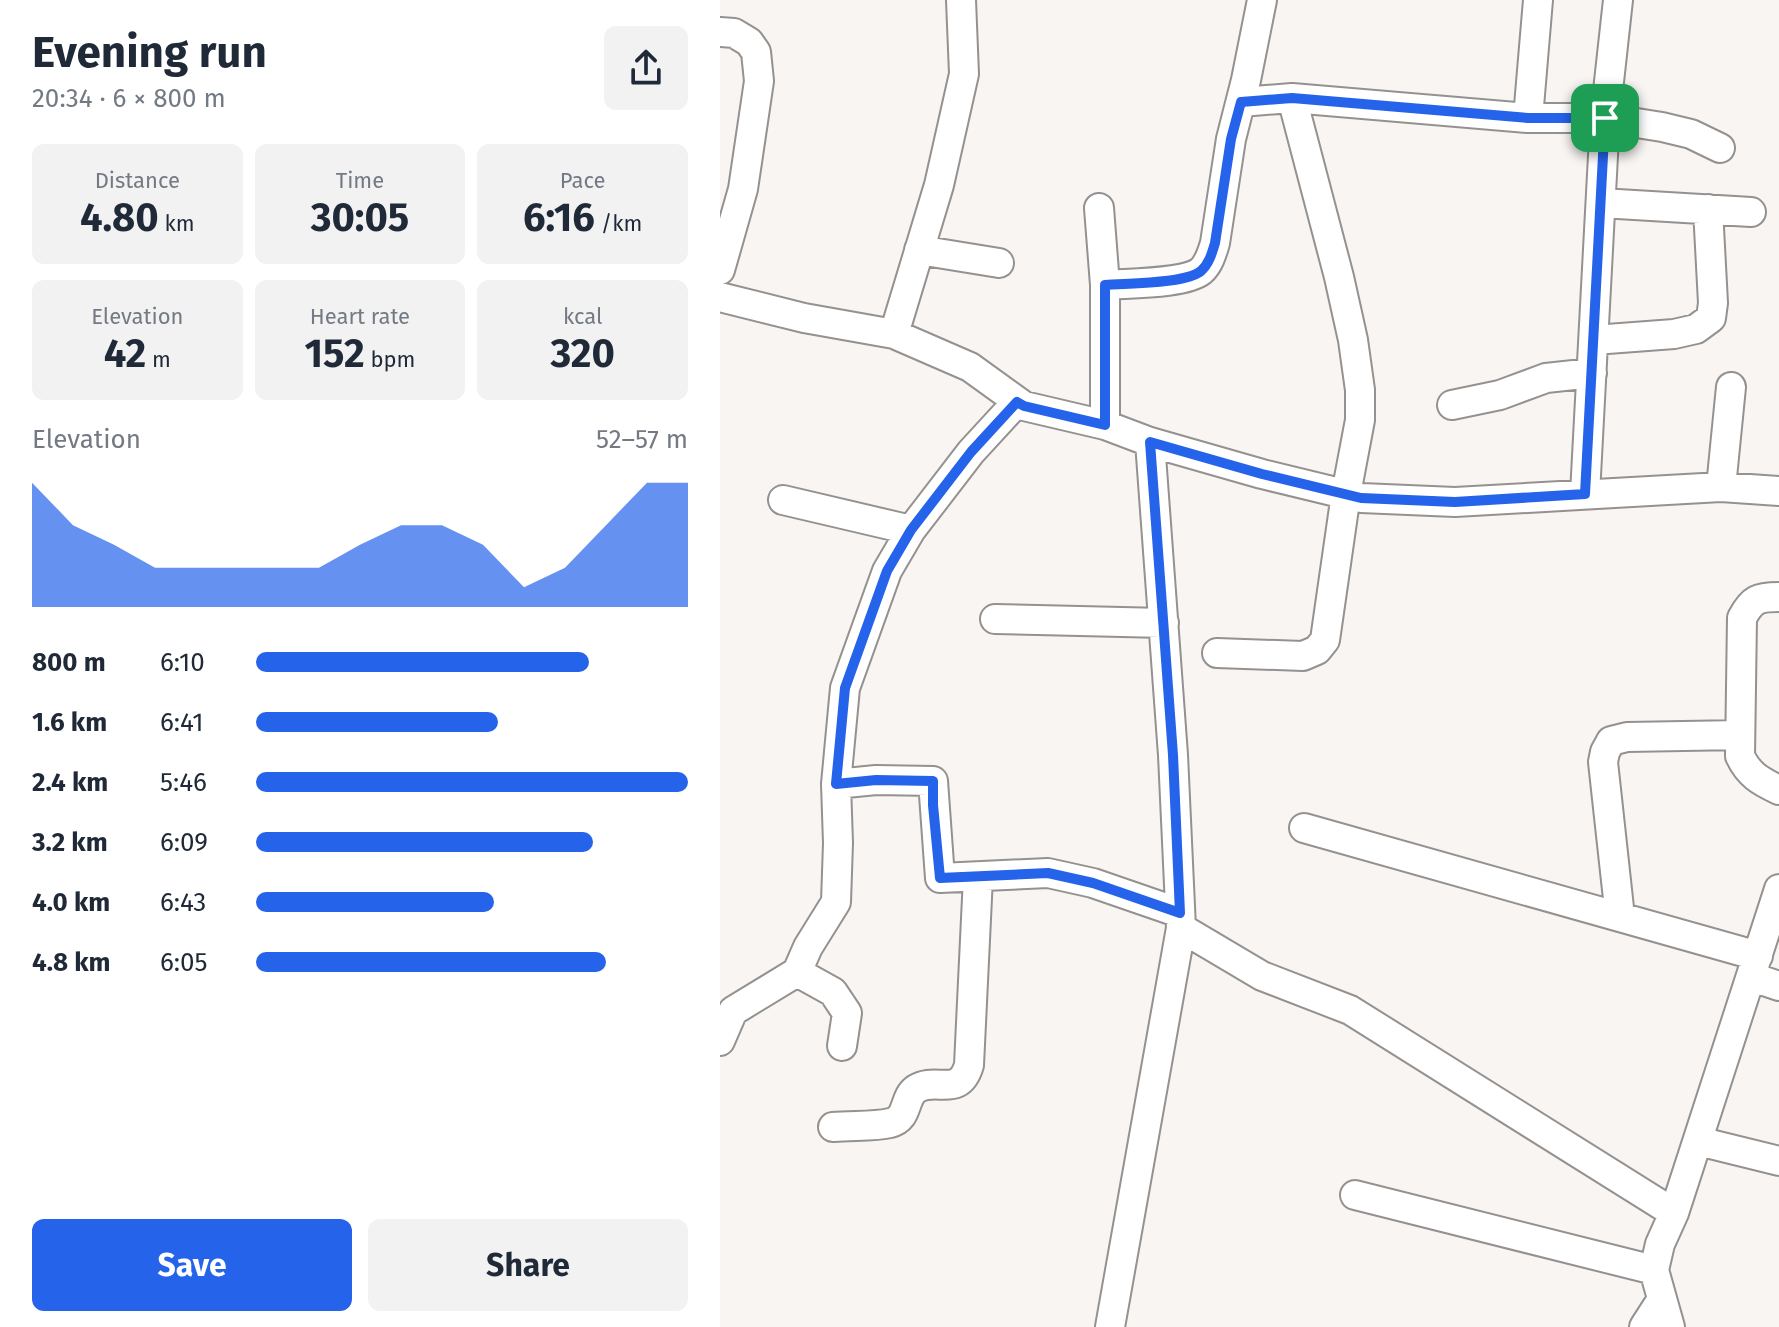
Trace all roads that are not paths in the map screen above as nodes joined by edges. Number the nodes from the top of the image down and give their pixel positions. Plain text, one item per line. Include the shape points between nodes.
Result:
1 (961, 0) edge
2 (1262, 0) edge
3 (1538, 0) edge
4 (1618, 0) edge
5 (720, 32) edge
6 (1292, 98) junction
7 (1241, 102) junction
8 (1528, 118) junction
9 (1605, 118) junction
10 (1720, 148) dead end
11 (1601, 203) junction
12 (1099, 208) dead end
13 (1708, 209) junction
14 (1751, 212) dead end
15 (919, 250) junction
16 (999, 263) dead end
17 (720, 270) edge
18 (1105, 285) junction
19 (720, 297) edge
20 (894, 334) junction
21 (1594, 340) junction
22 (1592, 373) junction
23 (1731, 387) dead end
24 (1017, 402) junction
25 (1452, 405) dead end
26 (1105, 425) junction
27 (1150, 442) junction
28 (1721, 487) junction
29 (1779, 491) edge
30 (1346, 494) junction
31 (1585, 494) junction
32 (783, 500) dead end
33 (911, 530) junction
34 (1779, 597) edge
35 (995, 619) dead end
36 (1164, 623) junction
37 (1217, 653) dead end
38 (1740, 735) junction
39 (836, 784) junction
40 (1779, 790) edge
41 (1304, 828) dead end
42 (978, 877) junction
43 (1779, 889) edge
44 (1620, 917) junction
45 (1181, 920) junction
46 (1755, 967) junction
47 (797, 972) junction
48 (1779, 986) edge
49 (720, 1041) edge
50 (842, 1046) dead end
51 (833, 1127) dead end
52 (1698, 1141) junction
53 (1779, 1161) edge
54 (1355, 1195) dead end
55 (1674, 1213) junction
56 (1654, 1270) junction
57 (1662, 1299) junction
58 (1110, 1327) edge
59 (1644, 1327) edge
60 (1670, 1327) edge

1 - 15 street via 964,74
2 - 7 street
3 - 8 street
4 - 9 street
5 - 17 street via 749,42 756,52 759,81 743,189
6 - 7 street
6 - 8 street
6 - 30 street via 1339,277 1360,390 1360,420
7 - 18 street via 1211,258 1200,272 1182,279
8 - 9 street
9 - 10 street via 1691,134
9 - 11 street
11 - 13 street
11 - 21 street
12 - 18 street
13 - 14 street
13 - 21 street via 1711,318 1696,329 1674,334
15 - 16 street
15 - 20 street
18 - 26 street
19 - 20 street
20 - 24 street via 970,367
21 - 22 street
22 - 25 street via 1546,378
22 - 31 street
23 - 28 street
24 - 26 street
24 - 33 street
26 - 27 street
27 - 30 street
27 - 36 street
28 - 29 street
28 - 31 street
30 - 31 street via 1455,502
30 - 37 street via 1328,627 1317,650 1303,656
32 - 33 street
33 - 39 street via 887,571 845,688
34 - 38 street via 1749,604 1742,618
35 - 36 street
36 - 45 street
38 - 40 street via 1746,770
38 - 44 street via 1611,741 1603,762
39 - 42 street via 933,781 940,878
39 - 47 street via 836,902
41 - 44 street
42 - 45 street via 1070,876
42 - 51 street via 966,1075 951,1085 915,1089 893,1123
43 - 46 street
44 - 46 street
45 - 55 street via 1262,976 1350,1010
45 - 58 street
46 - 48 street
46 - 52 street
47 - 49 street via 733,1011
47 - 50 street via 833,992 847,1013
52 - 53 street
52 - 55 street
54 - 56 street
55 - 56 street
56 - 57 street
57 - 59 street
57 - 60 street

